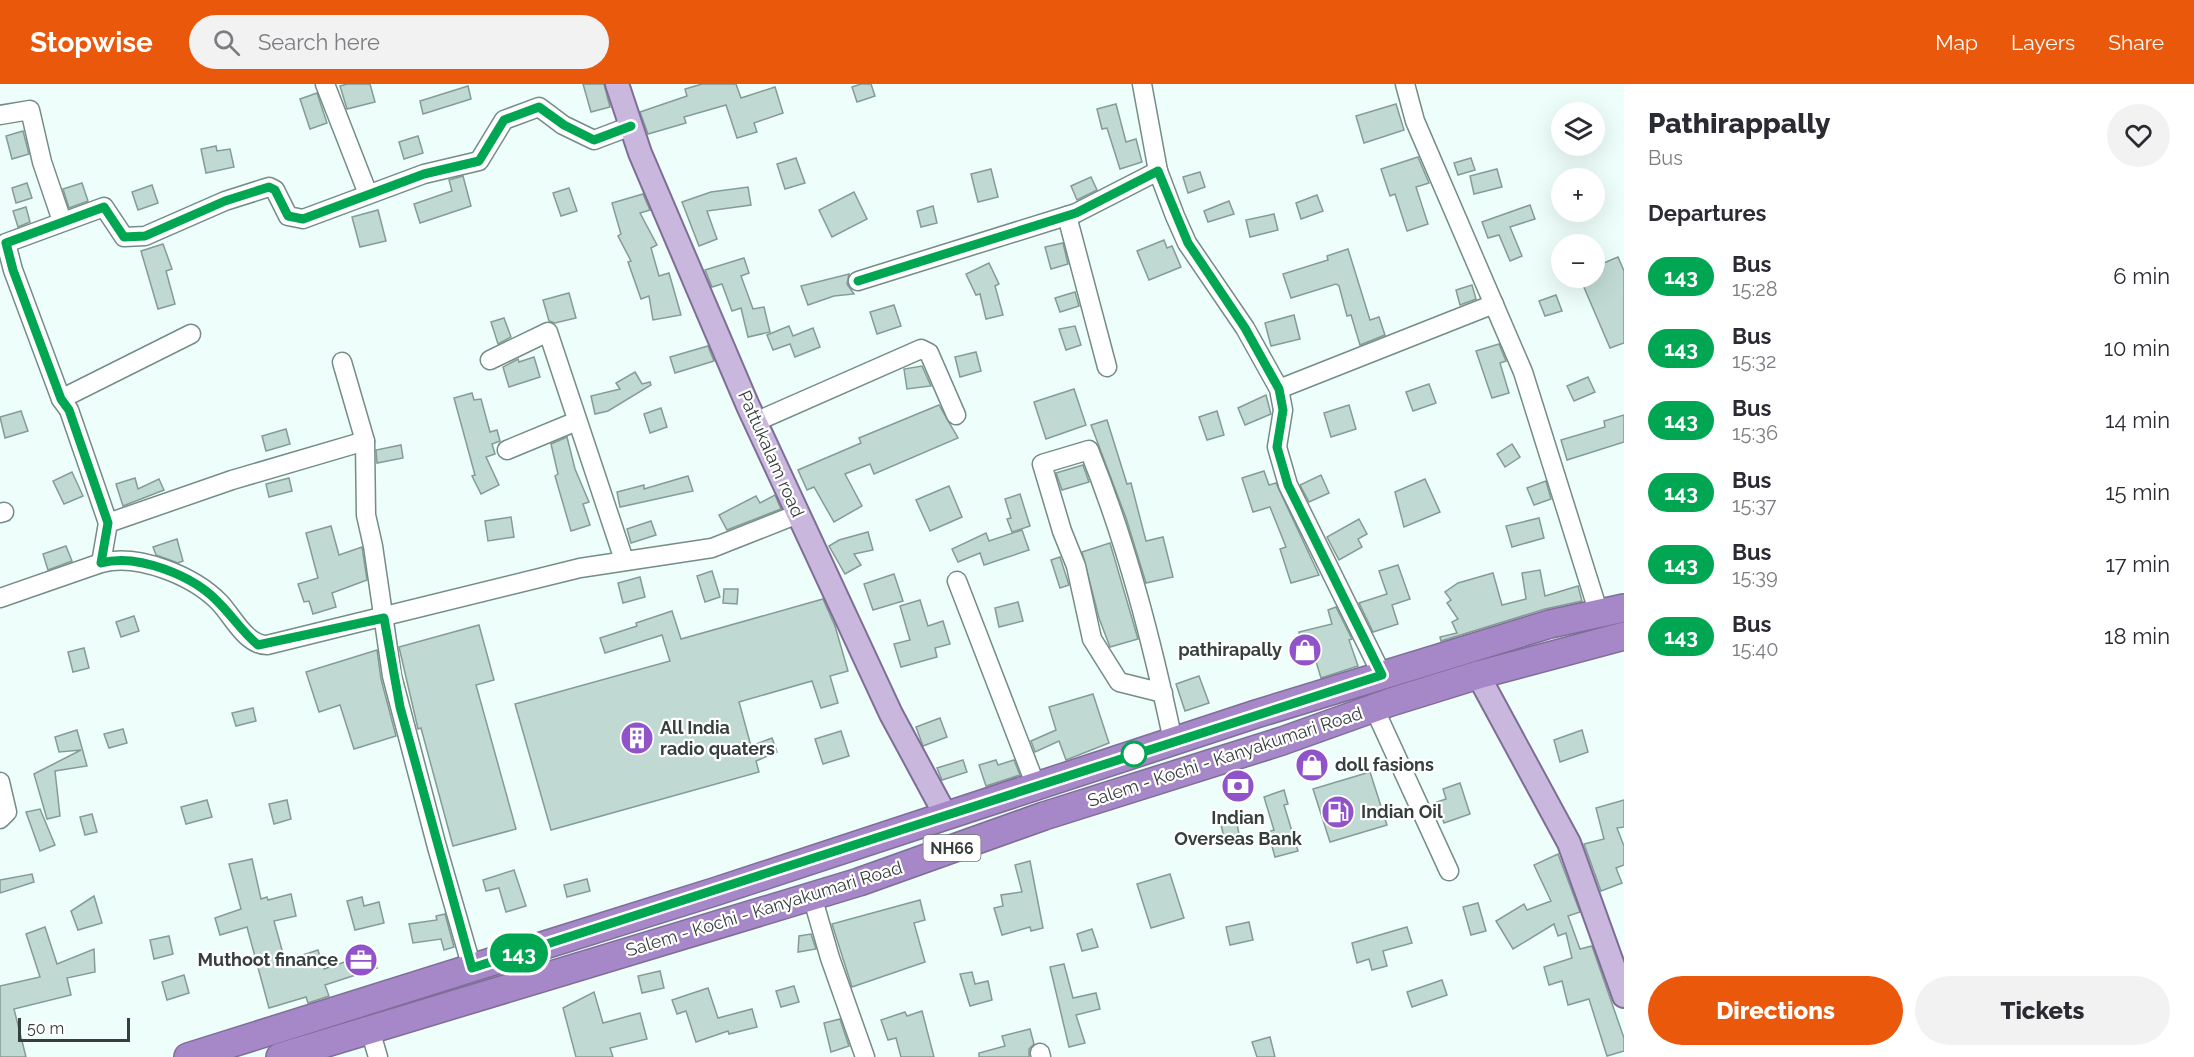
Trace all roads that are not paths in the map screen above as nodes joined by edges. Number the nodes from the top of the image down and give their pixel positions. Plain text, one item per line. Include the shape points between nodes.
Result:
1 (325, 84) edge
2 (617, 84) edge
3 (1142, 84) edge
4 (1405, 84) edge
5 (0, 115) edge
6 (631, 126) junction
7 (1158, 171) junction
8 (368, 195) junction
9 (1067, 216) junction
10 (62, 221) junction
11 (858, 281) dead end
12 (1494, 304) junction
13 (191, 334) dead end
14 (490, 360) dead end
15 (342, 362) dead end
16 (1107, 367) dead end
17 (1279, 389) junction
18 (61, 399) junction
19 (956, 415) dead end
20 (578, 421) junction
21 (755, 422) junction
22 (365, 441) junction
23 (507, 450) dead end
24 (798, 514) junction
25 (108, 523) junction
26 (624, 560) junction
27 (101, 563) junction
28 (957, 581) dead end
29 (0, 598) edge
30 (1611, 611) edge
31 (384, 618) junction
32 (1624, 636) edge
33 (1382, 675) junction
34 (1478, 675) junction
35 (1163, 693) junction
36 (1374, 708) junction
37 (1173, 741) junction
38 (0, 782) edge
39 (1036, 786) junction
40 (946, 816) junction
41 (0, 819) edge
42 (1449, 871) dead end
43 (812, 896) junction
44 (472, 968) junction
45 (1624, 993) edge
46 (370, 1030) junction
47 (188, 1057) edge
48 (280, 1057) edge
49 (378, 1057) edge
50 (865, 1057) edge

1 - 8 street
2 - 6 main road, Pattukalam road
3 - 7 street
4 - 12 street via 1415,121
5 - 10 street via 30,110
6 - 8 street via 594,140 539,107 504,120 479,161 424,174
6 - 21 main road, Pattukalam road
7 - 9 street
7 - 17 street via 1188,243 1245,328
8 - 10 street via 303,219 288,216 275,190 269,187 225,201 145,236 129,238 120,233 104,207
9 - 11 street
9 - 16 street
10 - 18 street via 6,243
12 - 17 street
12 - 30 street
13 - 18 street
14 - 20 street via 548,332
15 - 22 street
17 - 33 street via 1283,410 1277,447 1288,485
18 - 25 street via 69,410
19 - 21 street via 929,353 921,349
20 - 23 street
20 - 26 street
21 - 24 main road, Pattukalam road
22 - 25 street via 232,480
22 - 31 street via 366,515
24 - 26 street via 712,548
24 - 40 main road, Pattukalam road via 891,714
25 - 27 street
26 - 31 street
27 - 29 street
27 - 31 street via 134,560 202,588 258,645
28 - 39 street
30 - 33 highway via 1550,624
31 - 44 street via 400,707
32 - 34 highway, Salem - Kochi - Kanyakumari Road / NH66
33 - 37 highway
34 - 36 highway, Salem - Kochi - Kanyakumari Road / NH66
34 - 45 main road via 1569,843
35 - 35 street via 1113,509 1089,450 1042,464 1076,566 1092,639 1119,682
35 - 37 street
36 - 42 street
36 - 43 highway, Salem - Kochi - Kanyakumari Road / NH66
37 - 39 highway
38 - 41 street via 7,812
39 - 40 highway
40 - 44 highway
43 - 46 highway, Salem - Kochi - Kanyakumari Road / NH66
43 - 50 street
44 - 47 highway
46 - 48 highway, Salem - Kochi - Kanyakumari Road / NH66
46 - 49 street

